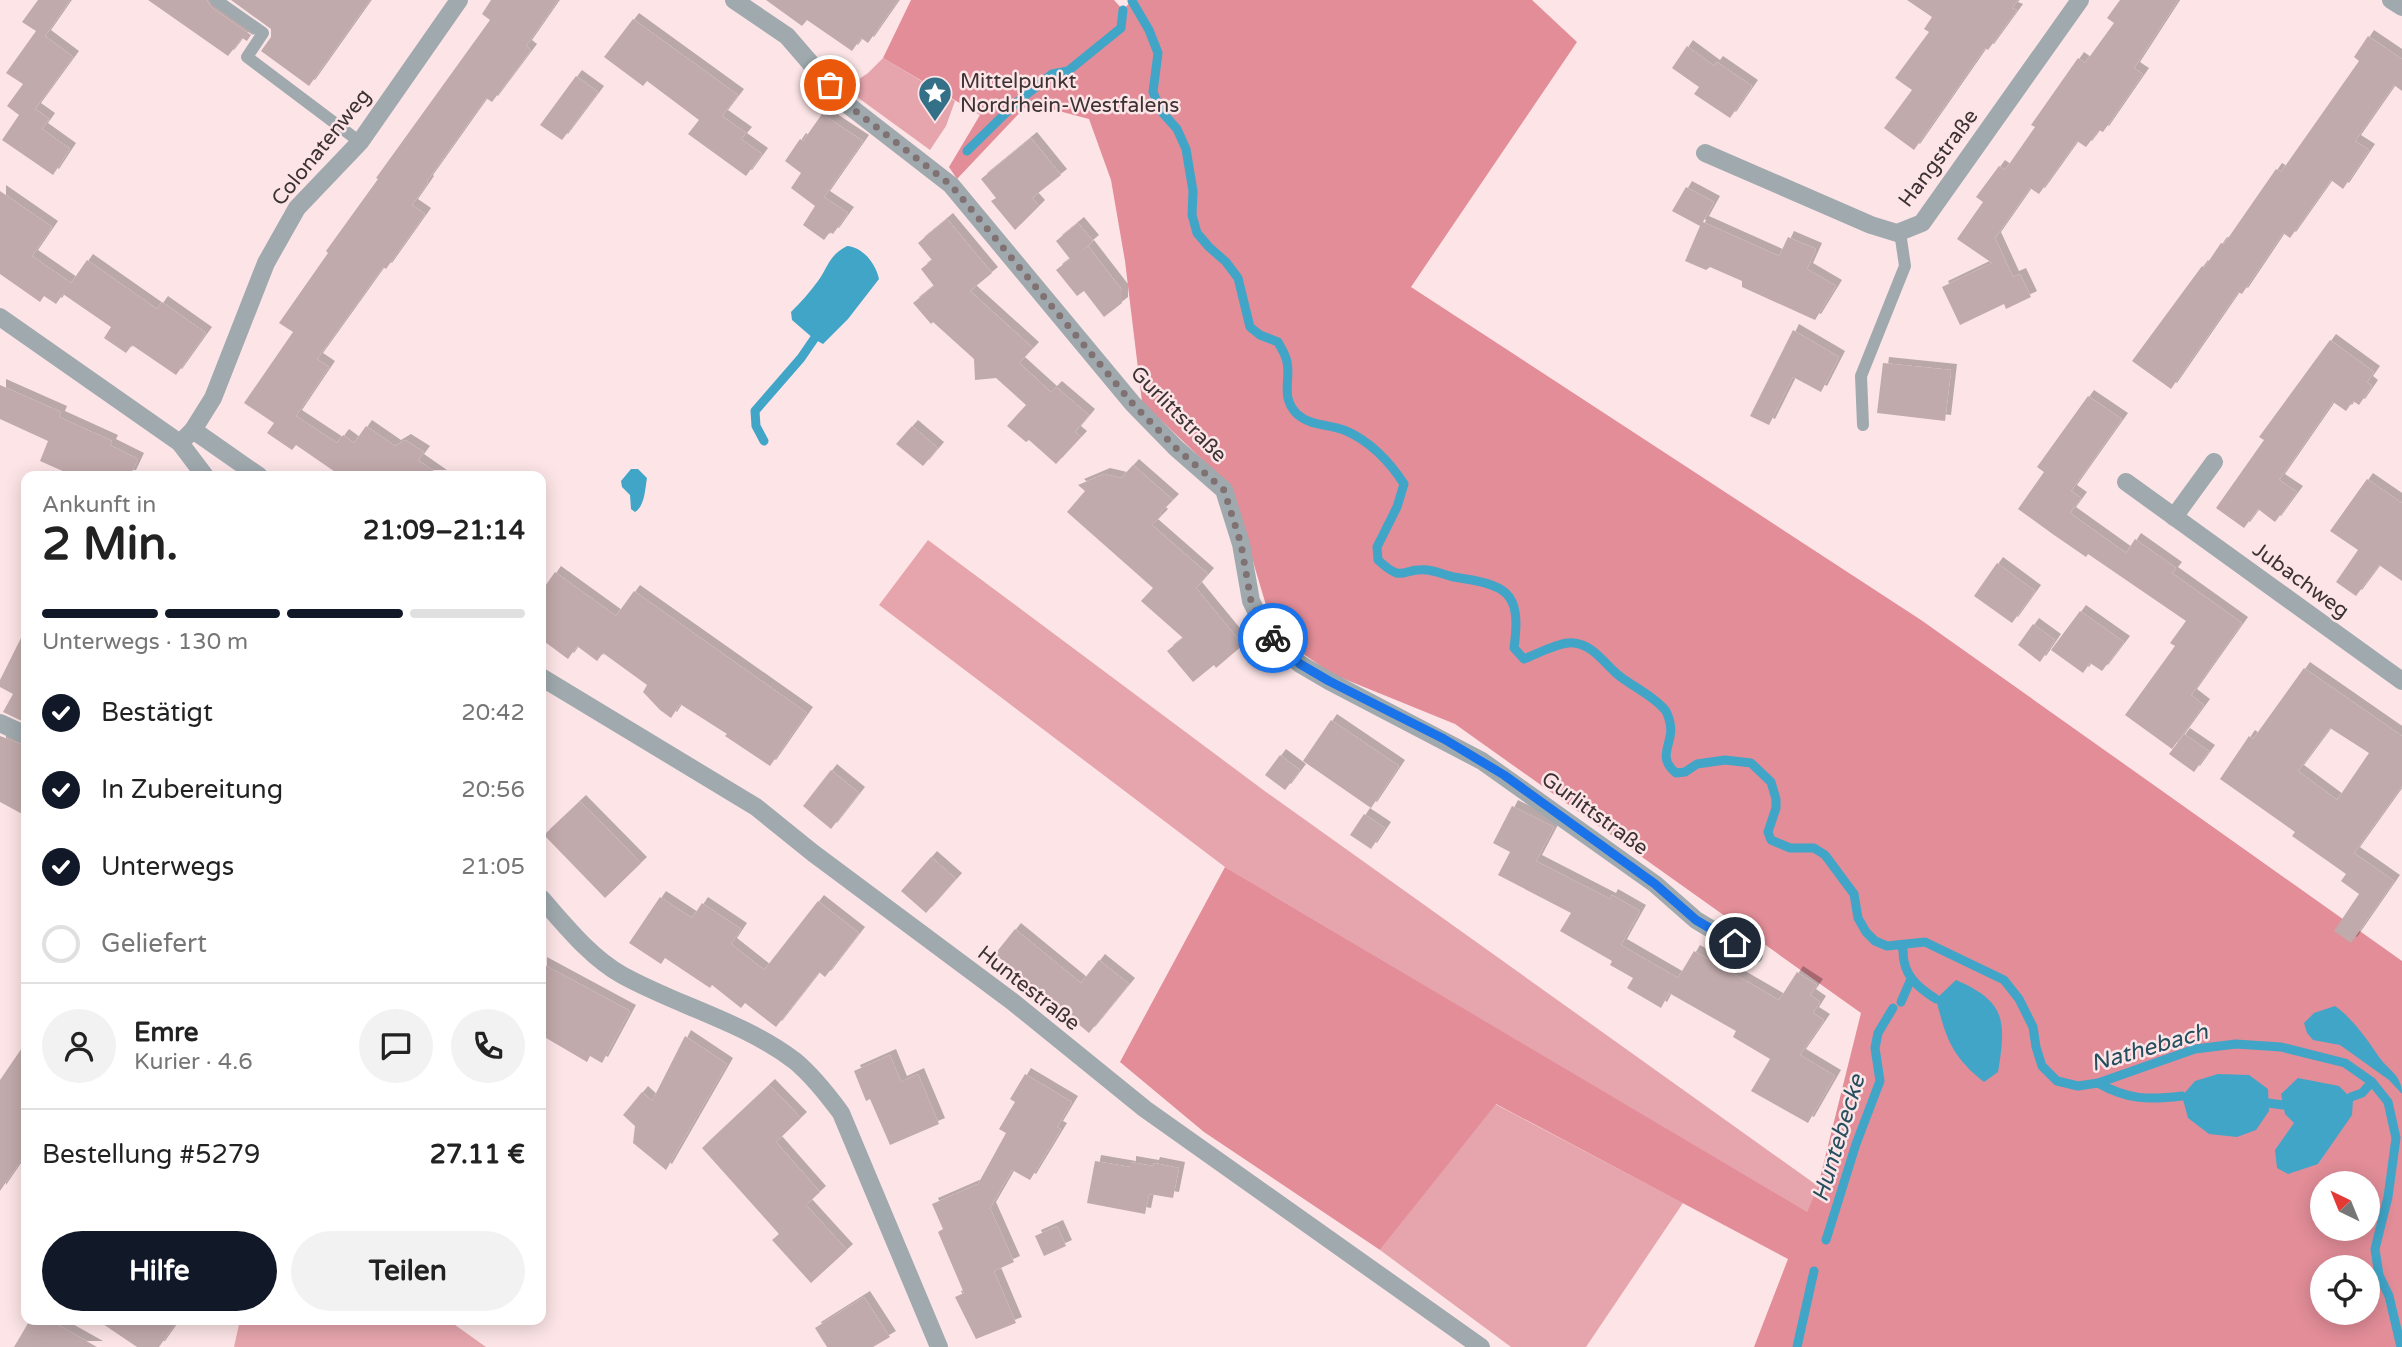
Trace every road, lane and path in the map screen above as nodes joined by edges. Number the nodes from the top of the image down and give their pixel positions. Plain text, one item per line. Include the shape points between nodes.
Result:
1 (216, 0) edge
2 (459, 0) edge
3 (734, 0) edge
4 (2080, 0) edge
5 (2391, 0) edge
6 (2402, 7) edge
7 (360, 142) junction
8 (1705, 153) dead end
9 (1900, 232) junction
10 (0, 317) edge
11 (1863, 425) dead end
12 (193, 430) junction
13 (180, 443) junction
14 (2214, 462) dead end
15 (201, 471) edge
16 (252, 471) edge
17 (2126, 482) dead end
18 (2174, 517) junction
19 (546, 680) edge
20 (2402, 681) edge
21 (0, 723) edge
22 (21, 733) edge
23 (546, 904) edge
24 (1754, 955) dead end
25 (939, 1347) edge
26 (1481, 1347) edge

1 - 7 lane via 263,33 247,57
2 - 7 street, Colonatenweg
3 - 24 street, Gurlittstraße via 786,36 844,102 951,185 1133,404 1224,490 1241,544 1251,601 1265,629 1284,650 1329,681 1482,761 1655,884 1696,920
4 - 9 street, Hangstraße via 1922,223
5 - 6 street
7 - 12 street, Colonatenweg via 297,208 266,263 213,398
8 - 9 street, Hangstraße via 1871,225
9 - 11 lane via 1905,266 1861,376
10 - 13 street
12 - 13 street, Colonatenweg
12 - 16 street
13 - 15 street
14 - 18 street
17 - 18 street, Jubachweg
18 - 20 street, Jubachweg
19 - 26 street, Huntestraße via 755,807 1013,1002 1145,1110
21 - 22 street
23 - 25 street via 580,942 620,974 764,1042 821,1086 841,1113

